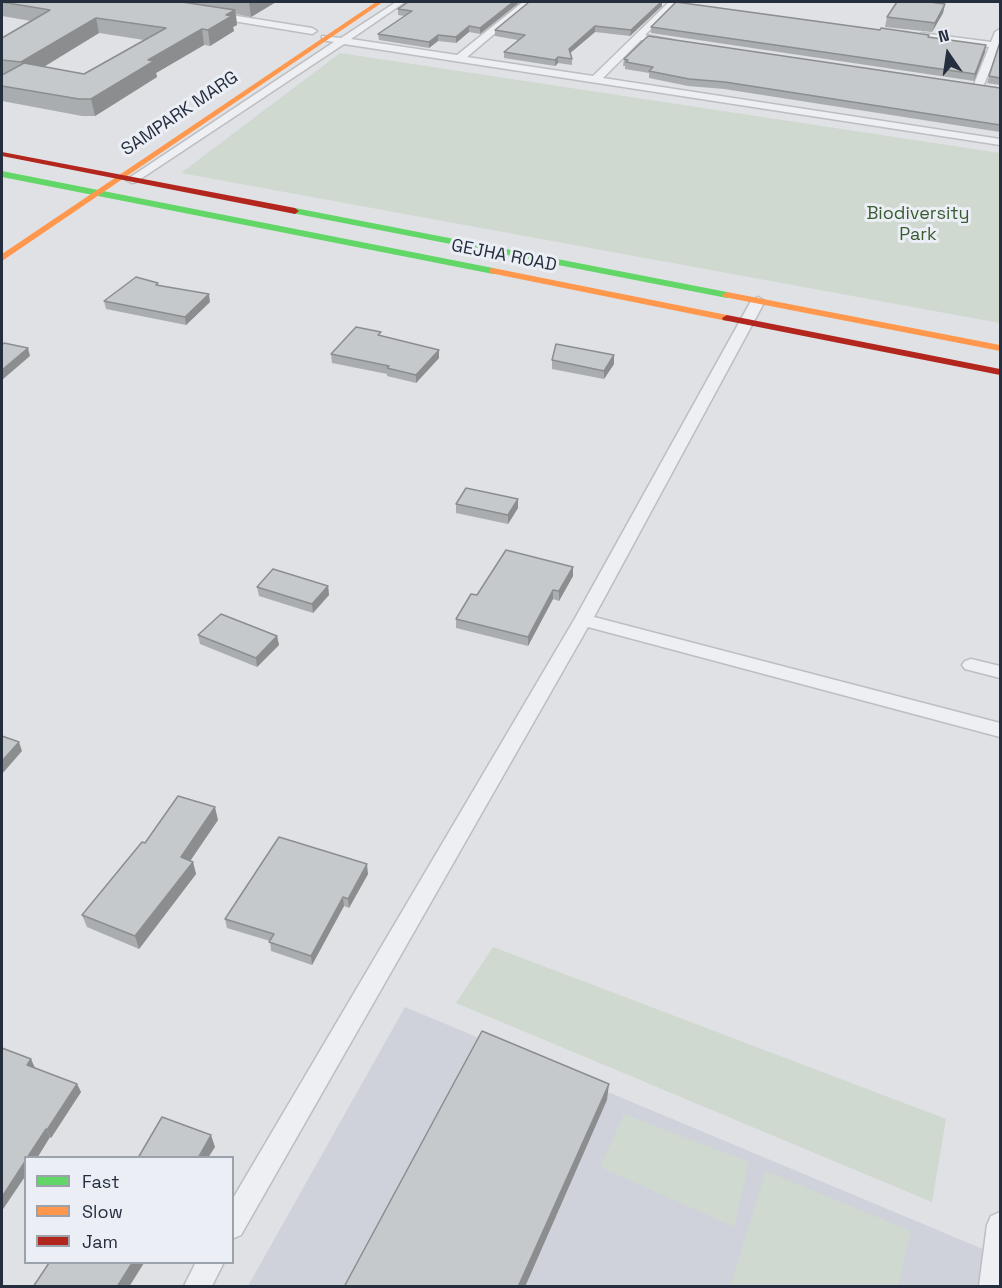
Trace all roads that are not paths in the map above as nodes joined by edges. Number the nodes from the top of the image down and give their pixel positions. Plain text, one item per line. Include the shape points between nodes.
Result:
1 (356, 2) edge
2 (380, 2) edge
3 (401, 2) edge
4 (528, 2) edge
5 (676, 3) edge
6 (338, 13) dead end
7 (207, 14) edge
8 (319, 31) junction
9 (1000, 32) edge
10 (914, 35) edge
11 (638, 37) junction
12 (342, 40) junction
13 (293, 44) dead end
14 (685, 44) edge
15 (995, 45) junction
16 (460, 58) junction
17 (595, 80) junction
18 (967, 85) edge
19 (978, 87) junction
20 (990, 88) edge
21 (1000, 142) edge
22 (2, 154) edge
23 (119, 160) dead end
24 (99, 173) junction
25 (2, 174) edge
26 (126, 178) junction
27 (75, 189) junction
28 (95, 193) junction
29 (57, 201) dead end
30 (2, 258) edge
31 (758, 302) junction
32 (745, 322) junction
33 (1000, 348) edge
34 (1000, 372) edge
35 (583, 620) junction
36 (971, 665) dead end
37 (1000, 672) edge
38 (1000, 730) edge
39 (234, 1223) edge
40 (1000, 1225) edge
41 (210, 1264) edge
42 (197, 1287) edge
43 (992, 1287) edge

1 - 6 street
2 - 8 street, SAMPARK MARG
3 - 12 street
4 - 16 street
5 - 11 street
7 - 8 street
8 - 12 street
8 - 13 street, SAMPARK MARG
8 - 26 street, SAMPARK MARG
9 - 15 street
10 - 15 street
11 - 14 street
11 - 17 street
12 - 16 street
12 - 26 street
15 - 19 street
16 - 17 street
17 - 21 street
18 - 19 street
19 - 20 street
22 - 24 street, GEJHA ROAD
23 - 24 street, SAMPARK MARG
24 - 26 street, GEJHA ROAD
24 - 27 street, SAMPARK MARG
25 - 27 street, GEJHA ROAD
26 - 28 street, SAMPARK MARG
26 - 31 street, GEJHA ROAD
27 - 28 street, GEJHA ROAD
27 - 29 street, SAMPARK MARG
28 - 30 street, SAMPARK MARG
28 - 32 street, GEJHA ROAD
31 - 32 street
31 - 33 street, GEJHA ROAD
32 - 34 street, GEJHA ROAD
32 - 35 street
35 - 38 street
35 - 39 street
36 - 37 street
40 - 43 street
41 - 42 street

